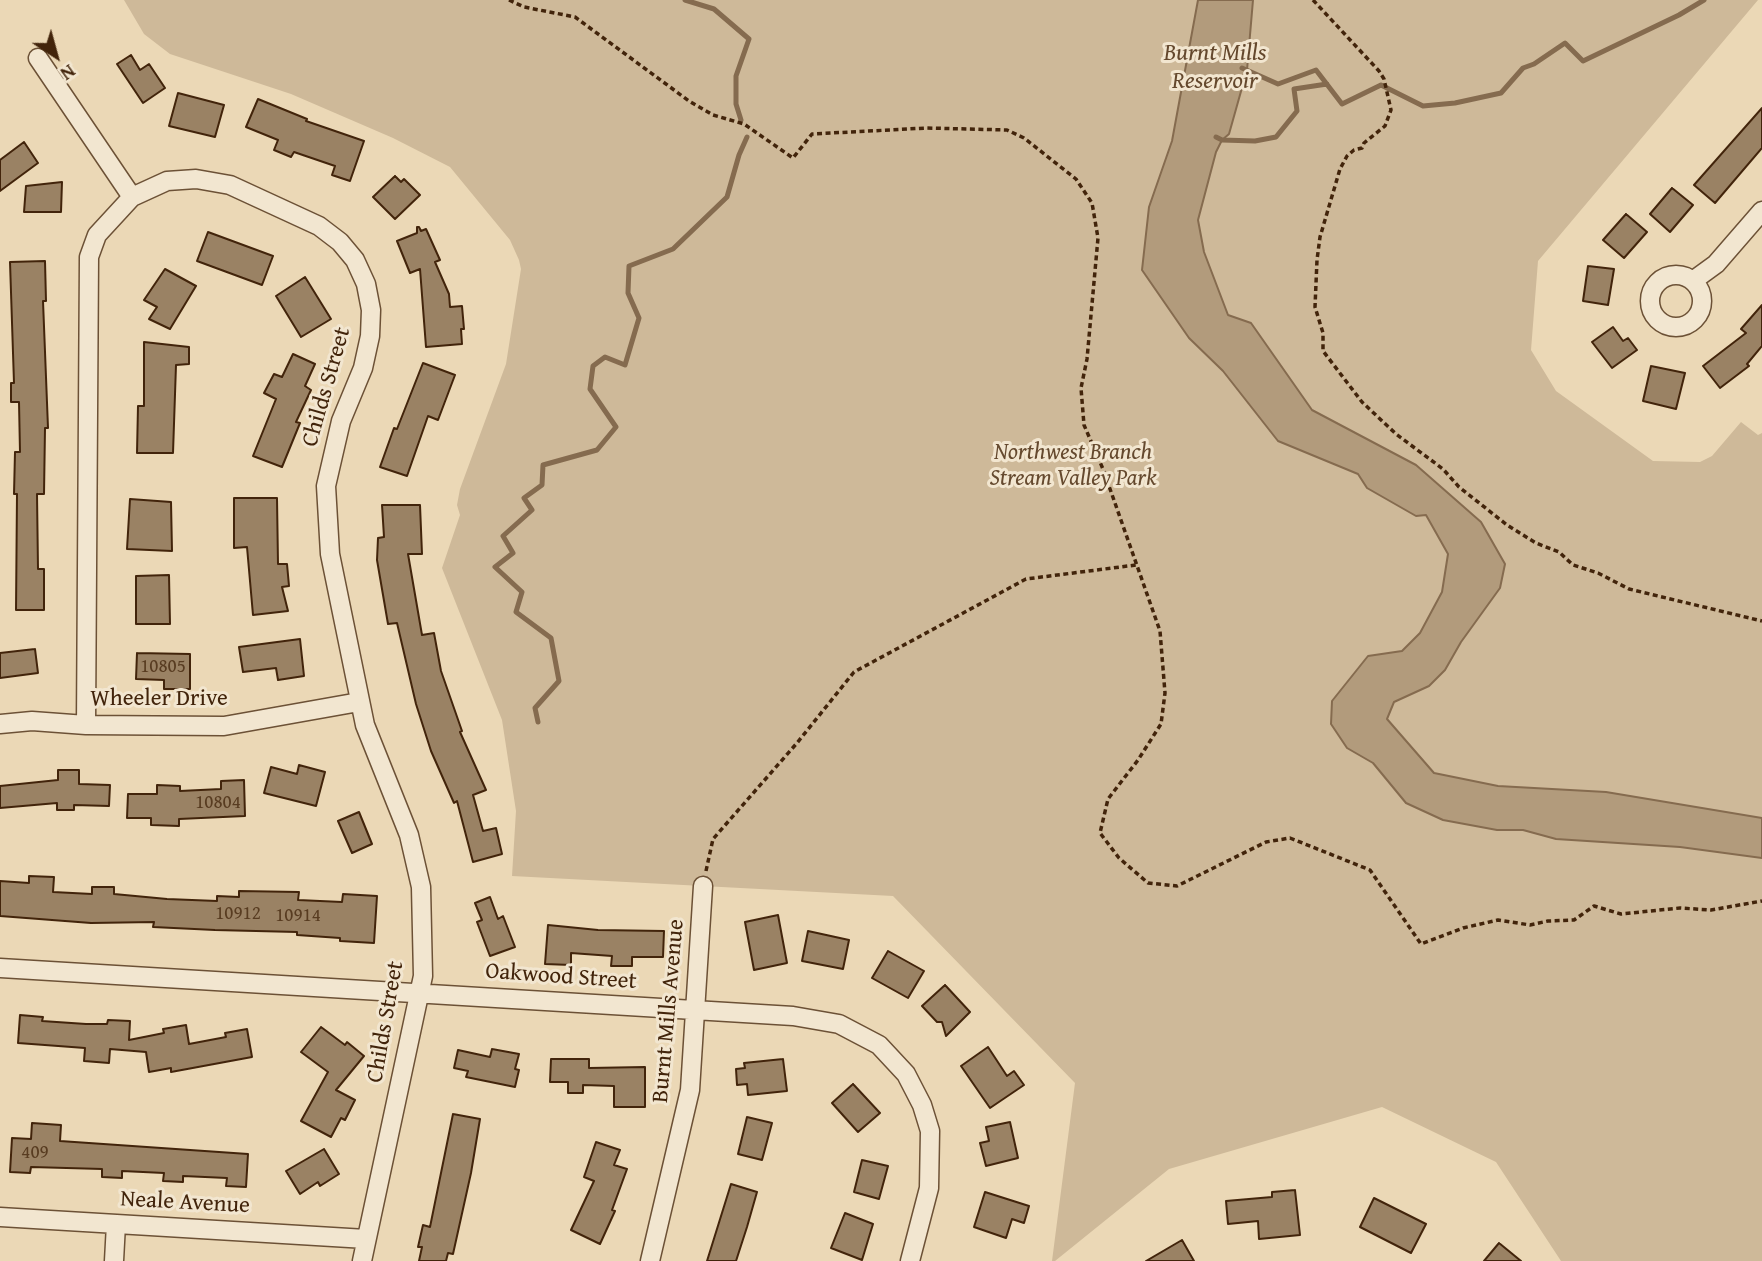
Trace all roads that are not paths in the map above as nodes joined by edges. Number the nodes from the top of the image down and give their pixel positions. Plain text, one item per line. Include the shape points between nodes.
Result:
1 (38, 58) dead end
2 (132, 197) junction
3 (1762, 211) edge
4 (1694, 281) dead end
5 (359, 702) junction
6 (0, 724) edge
7 (86, 724) junction
8 (704, 886) road end
9 (0, 968) edge
10 (420, 993) junction
11 (696, 1010) junction
12 (0, 1217) edge
13 (116, 1224) junction
14 (366, 1239) junction
15 (114, 1261) edge
16 (362, 1261) edge
17 (650, 1261) edge
18 (910, 1261) edge

1 - 2 street
2 - 5 street, Childs Street via 167,181 196,179 230,185 319,226 355,260 366,284 370,336 363,368 341,421 326,486 330,554
2 - 7 street, Childs Street via 97,235 89,257
3 - 4 street via 1716,264
5 - 7 street, Wheeler Drive via 224,726
5 - 10 street, Childs Street via 409,835 421,887
6 - 7 street, Wheeler Drive
8 - 11 street, Burnt Mills Avenue
9 - 10 street, Oakwood Street
10 - 11 street, Oakwood Street
10 - 14 street, Childs Street
11 - 17 street, Burnt Mills Avenue via 690,1090
11 - 18 street, Oakwood Street via 839,1024 879,1045 906,1074 930,1131 929,1188
12 - 13 street, Neale Avenue
13 - 14 street, Neale Avenue
13 - 15 street
14 - 16 street, Childs Street

